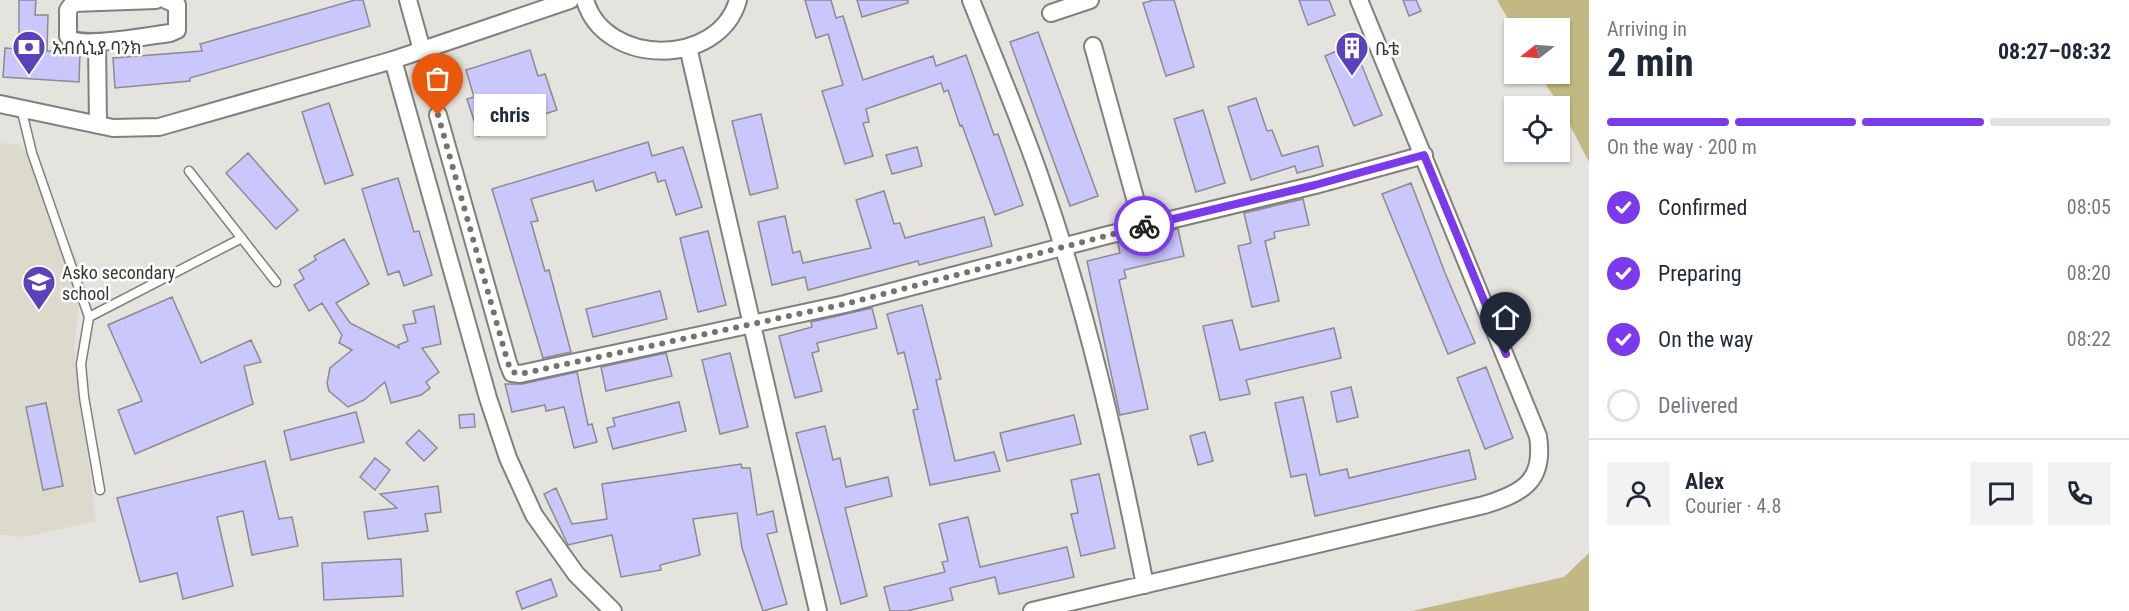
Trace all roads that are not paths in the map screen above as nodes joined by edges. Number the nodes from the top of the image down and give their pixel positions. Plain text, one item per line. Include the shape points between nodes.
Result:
1 (156, 0) edge
2 (166, 0) edge
3 (408, 0) edge
4 (570, 0) edge
5 (585, 0) edge
6 (738, 0) edge
7 (970, 0) edge
8 (1090, 0) edge
9 (1359, 0) edge
10 (1051, 13) dead end
11 (97, 42) junction
12 (1093, 46) dead end
13 (688, 47) junction
14 (422, 50) junction
15 (393, 60) junction
16 (0, 104) edge
17 (21, 108) junction
18 (438, 115) dead end
19 (98, 125) junction
20 (1424, 155) junction
21 (453, 170) junction
22 (189, 171) dead end
23 (426, 178) junction
24 (1143, 227) junction
25 (242, 238) junction
26 (1062, 249) junction
27 (276, 282) dead end
28 (89, 317) junction
29 (754, 325) junction
30 (100, 490) dead end
31 (1145, 585) junction
32 (613, 611) edge
33 (818, 611) edge
34 (1032, 611) edge

1 - 11 street via 73,3 68,10 70,40
2 - 11 street via 177,5 177,30
3 - 14 street
4 - 14 street
5 - 13 street via 602,28 623,43 660,53
6 - 13 street via 719,30
7 - 26 street via 1043,183
8 - 10 street
9 - 20 street
11 - 19 street
12 - 24 street
13 - 29 street
14 - 15 street
15 - 19 street via 159,127
15 - 23 street
16 - 17 street
17 - 19 street
17 - 28 lane via 32,153
18 - 21 street
20 - 24 street
20 - 31 street via 1538,436 1540,457 1530,483 1514,495 1484,505
21 - 23 street
21 - 29 street via 512,372 520,374
22 - 25 lane
23 - 32 street via 508,458 534,515 576,574
24 - 26 street
25 - 27 lane
25 - 28 lane
26 - 29 street
26 - 31 street via 1090,340
28 - 30 lane via 81,364
29 - 33 street
31 - 34 street

